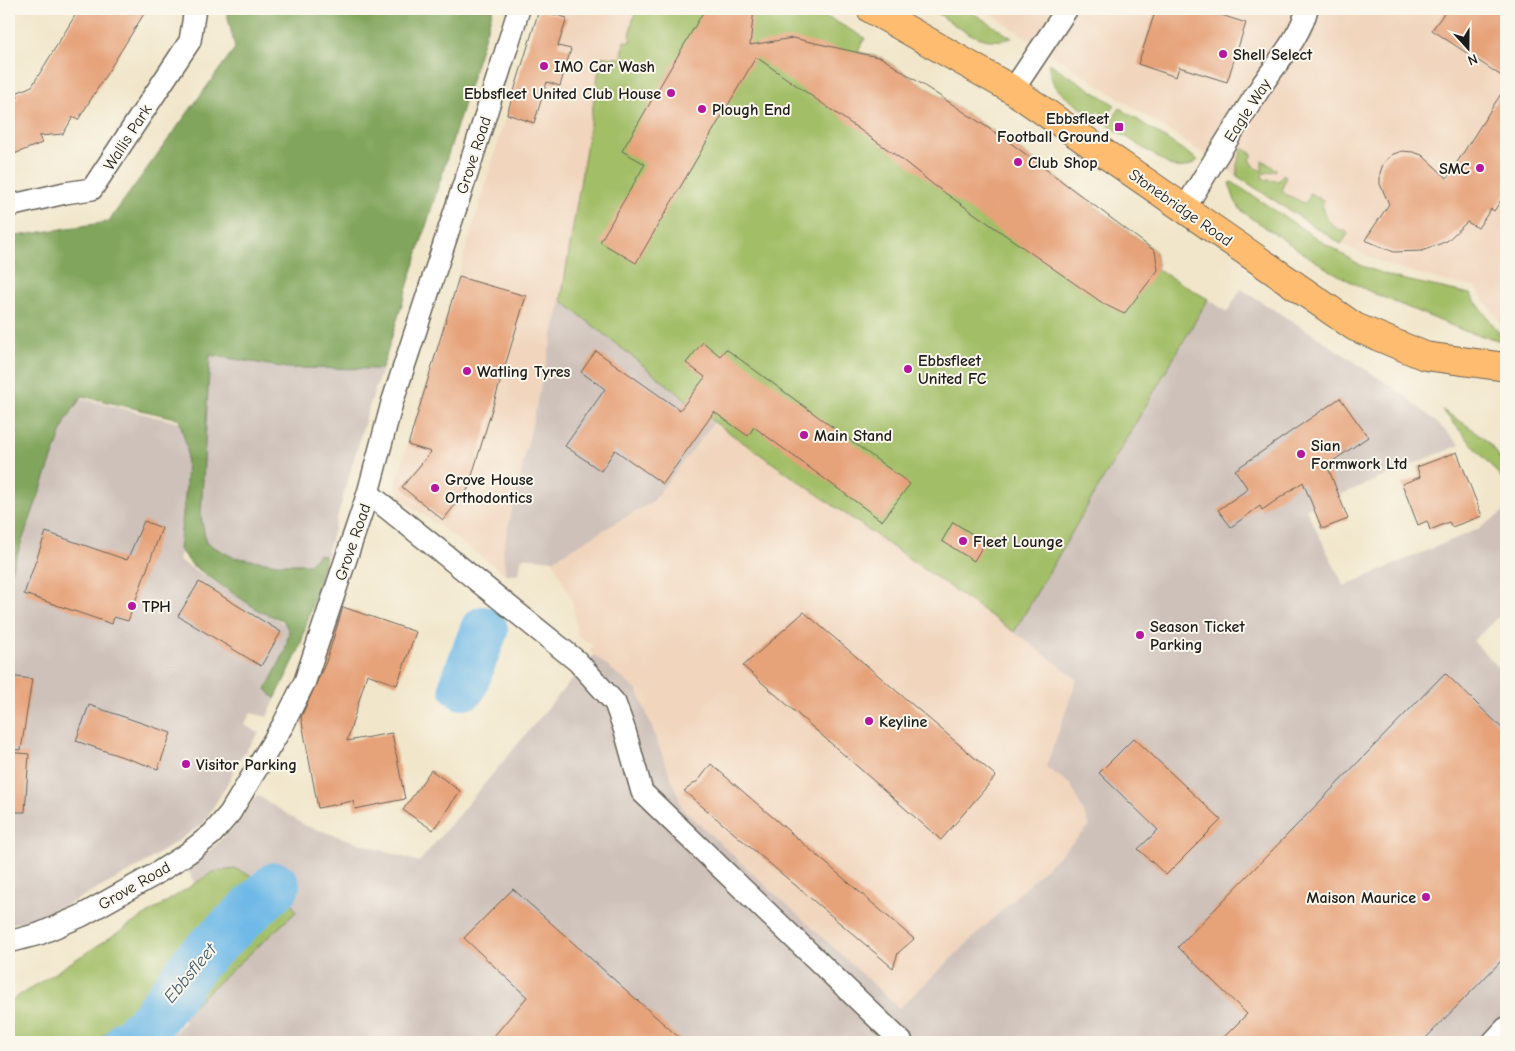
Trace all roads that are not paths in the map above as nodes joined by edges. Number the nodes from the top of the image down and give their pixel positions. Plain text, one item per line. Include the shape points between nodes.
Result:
1 (195, 9) edge
2 (518, 9) edge
3 (870, 9) edge
4 (1067, 9) edge
5 (1307, 9) edge
6 (1013, 90) junction
7 (9, 206) edge
8 (1184, 210) junction
9 (1506, 367) edge
10 (368, 493) junction
11 (9, 942) edge
12 (1506, 1028) edge
13 (902, 1042) edge
14 (1493, 1042) edge

1 - 7 street, Wallis Park via 190,41 92,189
2 - 10 street, Grove Road via 392,403
3 - 6 main road, Stonebridge Road
4 - 6 street
5 - 8 street, Eagle Way via 1296,34
6 - 8 main road, Stonebridge Road
8 - 9 main road, Stonebridge Road via 1355,327 1426,356
10 - 11 street, Grove Road via 304,681 283,724 230,814 212,834 154,875 81,916 39,934
10 - 13 street via 577,661 614,703 642,792
12 - 14 street

